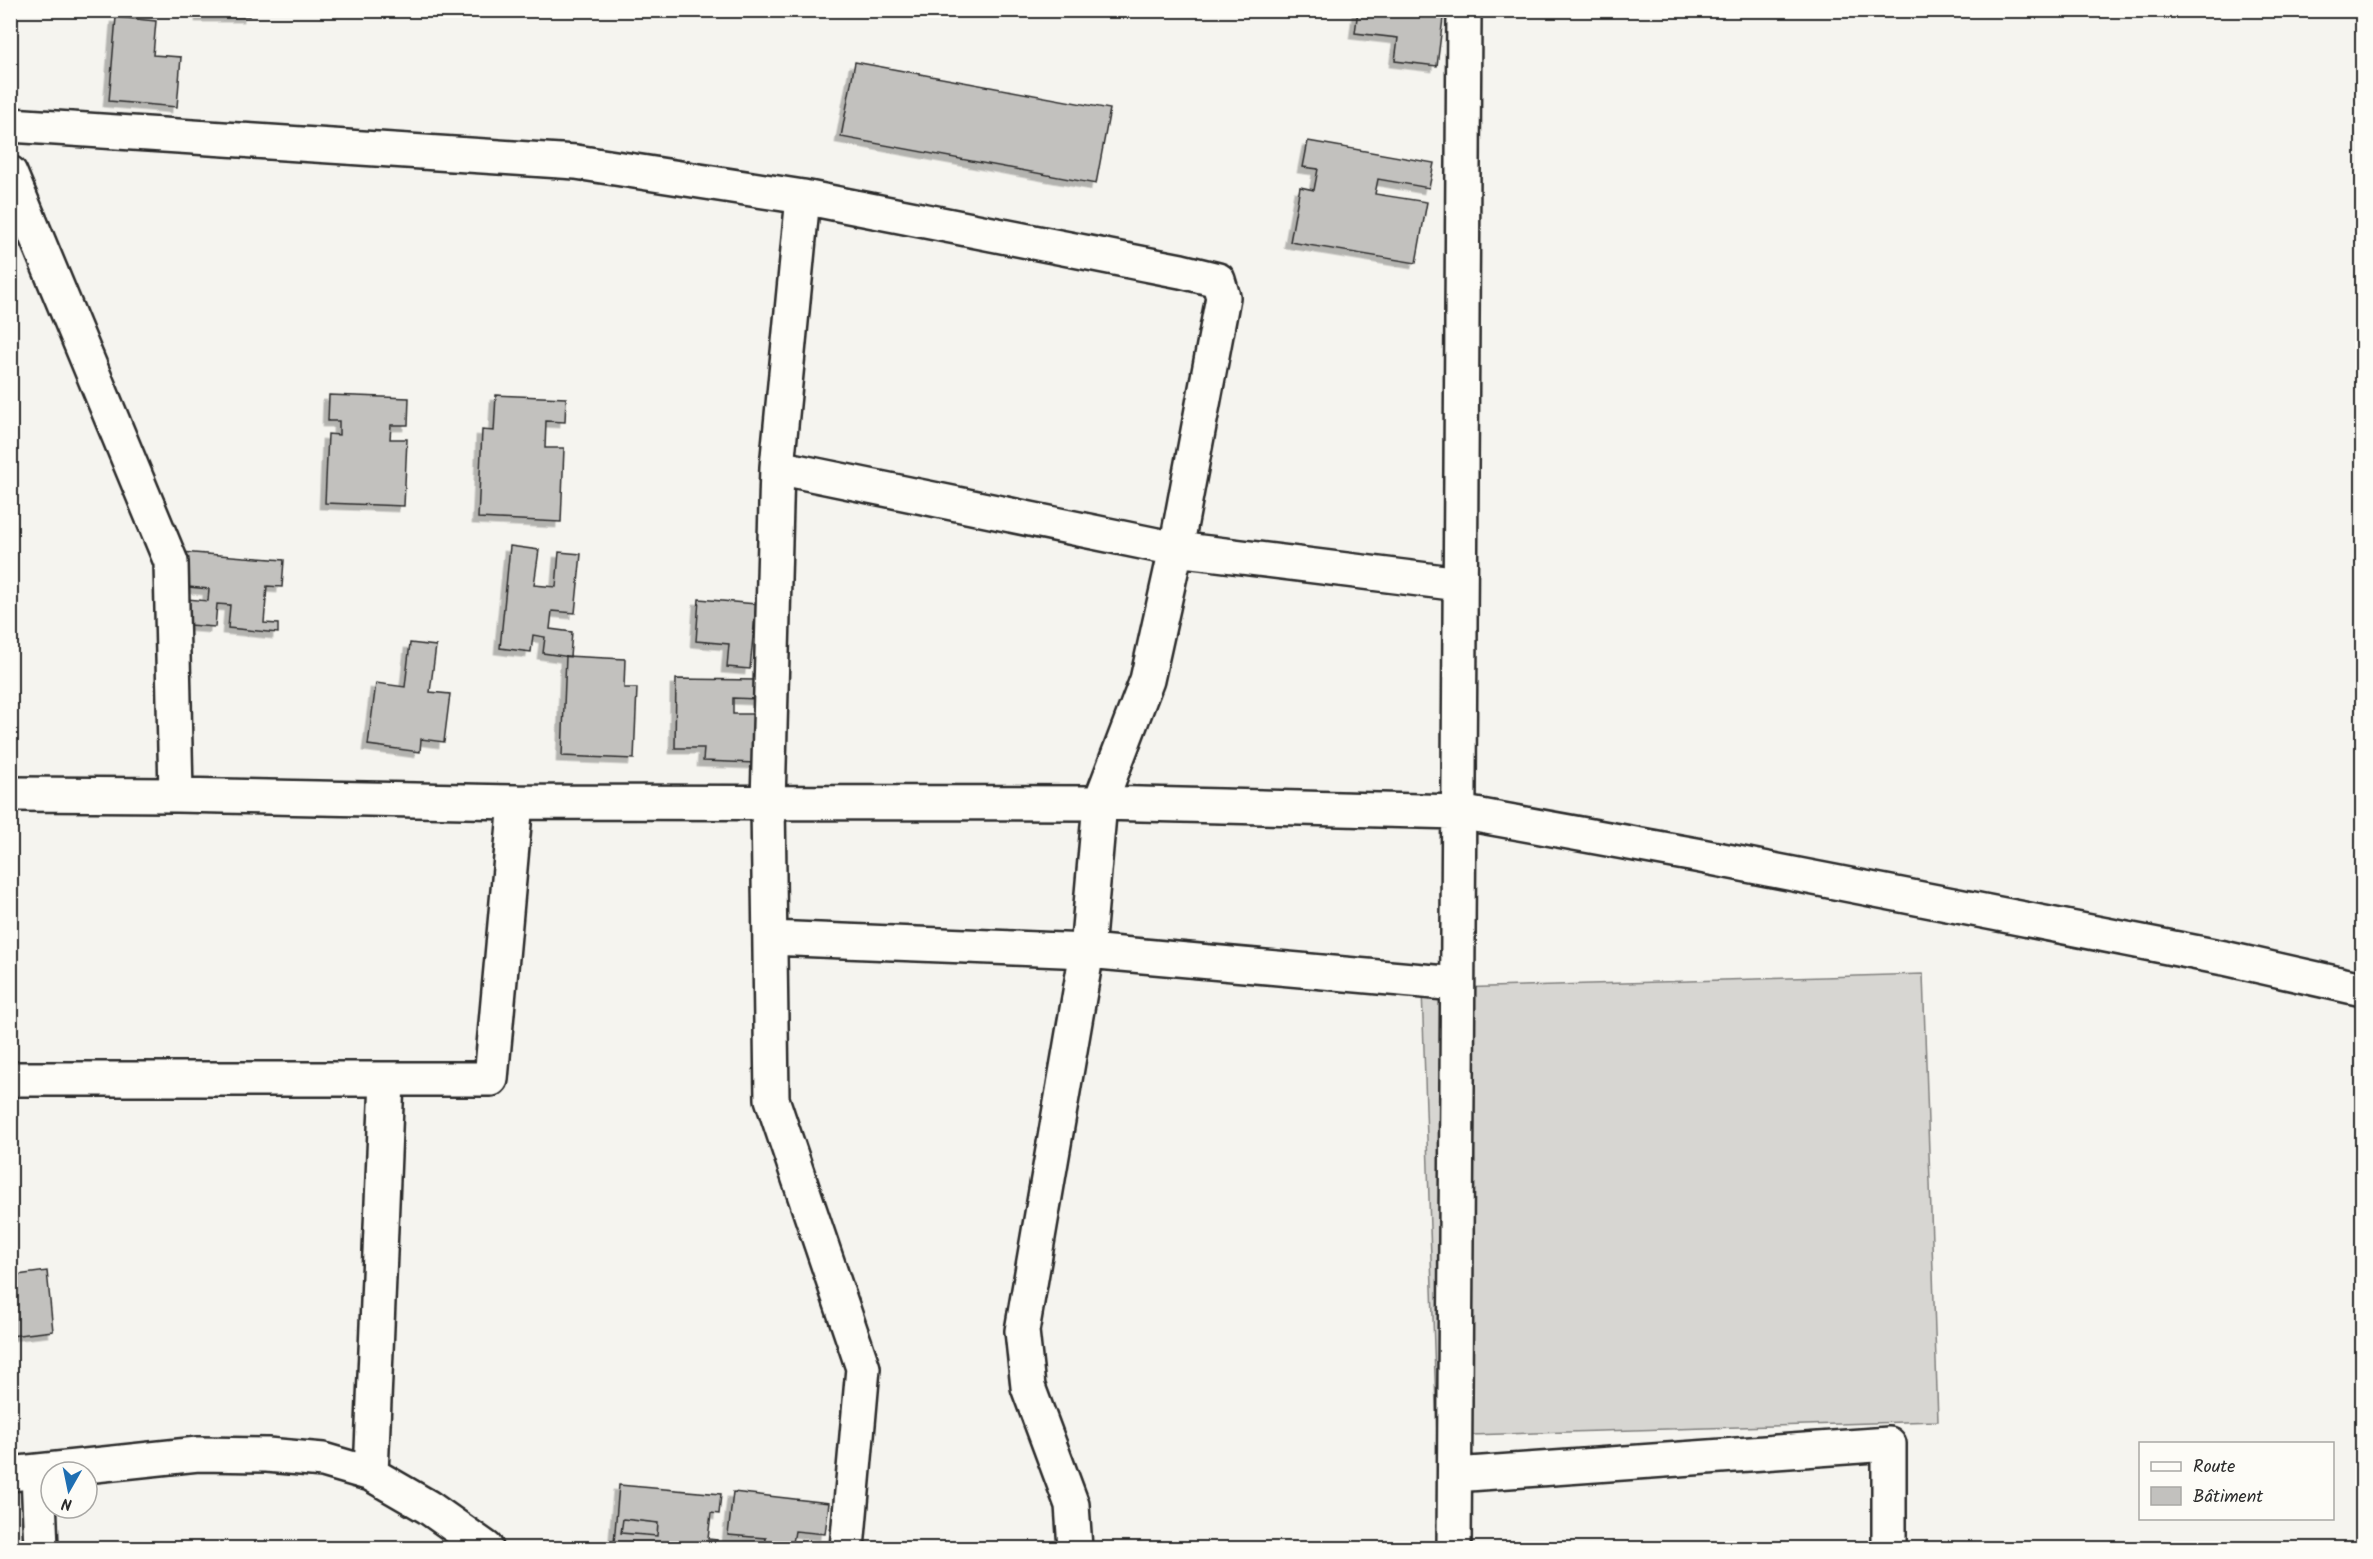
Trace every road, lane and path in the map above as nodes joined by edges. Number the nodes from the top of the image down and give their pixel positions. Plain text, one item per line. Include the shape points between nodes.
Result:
1 (1464, 10) edge
2 (10, 125) edge
3 (10, 173) edge
4 (803, 197) junction
5 (777, 467) junction
6 (1176, 549) junction
7 (1460, 584) junction
8 (10, 794) edge
9 (176, 795) junction
10 (516, 802) junction
11 (768, 802) junction
12 (1100, 803) junction
13 (1459, 812) junction
14 (770, 938) junction
15 (1087, 951) junction
16 (1457, 984) junction
17 (2362, 988) edge
18 (10, 1079) edge
19 (387, 1080) junction
20 (24, 1473) edge
21 (371, 1474) junction
22 (1455, 1475) junction
23 (41, 1548) edge
24 (486, 1548) edge
25 (847, 1548) edge
26 (1075, 1548) edge
27 (1454, 1548) edge
28 (1889, 1548) edge

1 - 7 street
2 - 4 street via 576,162
3 - 9 street via 171,562
4 - 5 street
4 - 6 street via 1218,280 1223,297
5 - 6 street
5 - 11 street
6 - 7 street
6 - 12 street via 1147,680
7 - 13 street
8 - 9 street
9 - 10 street
10 - 11 street
10 - 19 street via 491,1079
11 - 12 street
11 - 14 street
12 - 13 street
12 - 15 street
13 - 16 street
13 - 17 street via 2189,951
14 - 15 street
14 - 25 street via 771,1099 863,1368
15 - 16 street
15 - 26 street via 1022,1331 1028,1387 1072,1505
16 - 22 street
18 - 19 street
19 - 21 street
20 - 21 street via 210,1454 324,1460
20 - 23 street
21 - 24 street via 428,1507
22 - 27 street
22 - 28 street via 1889,1444

